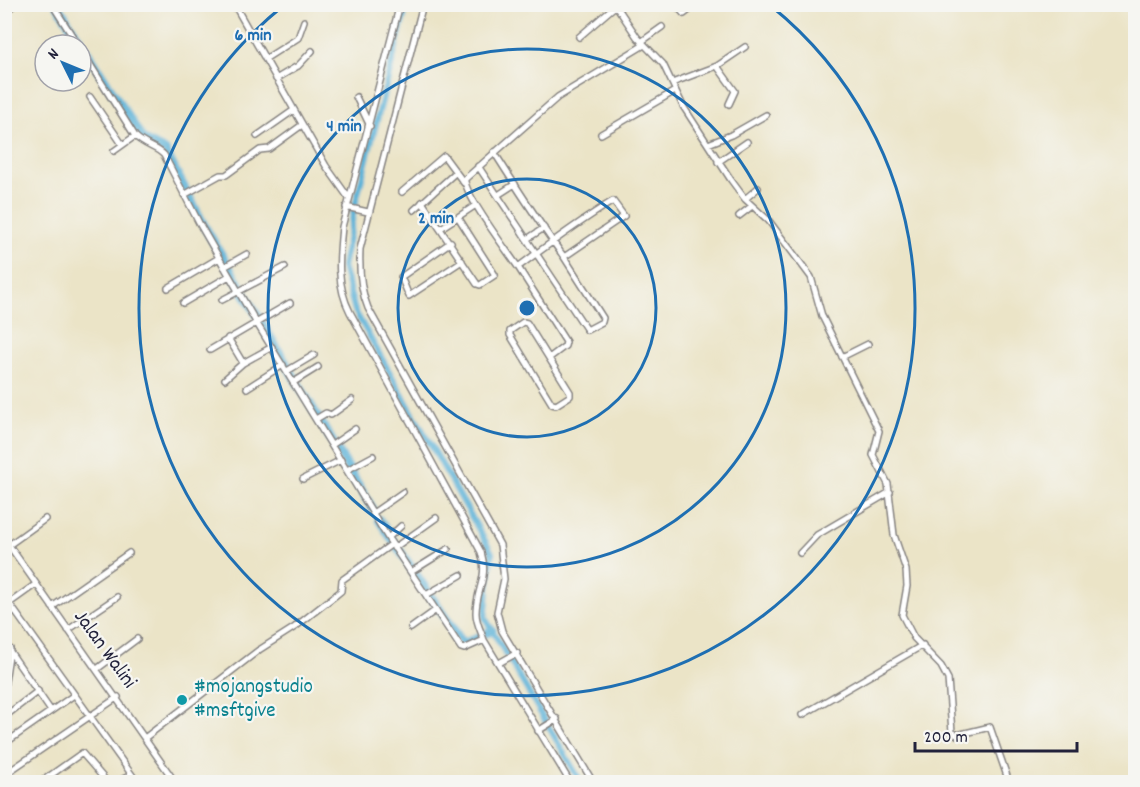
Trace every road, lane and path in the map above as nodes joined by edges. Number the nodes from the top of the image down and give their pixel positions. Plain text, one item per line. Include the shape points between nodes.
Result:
1 (16, 4) edge
2 (52, 4) edge
3 (234, 4) edge
4 (400, 4) edge
5 (423, 4) edge
6 (675, 4) edge
7 (697, 4) edge
8 (615, 5) edge
9 (4, 12) edge
10 (304, 21) dead end
11 (662, 27) dead end
12 (70, 33) edge
13 (579, 37) dead end
14 (643, 43) junction
15 (745, 47) dead end
16 (312, 51) dead end
17 (265, 59) junction
18 (717, 66) junction
19 (93, 69) edge
20 (276, 79) junction
21 (672, 83) junction
22 (675, 91) junction
23 (90, 97) dead end
24 (356, 97) dead end
25 (729, 104) dead end
26 (294, 110) junction
27 (766, 115) dead end
28 (302, 125) junction
29 (370, 126) junction
30 (601, 134) dead end
31 (135, 136) junction
32 (257, 136) dead end
33 (747, 142) dead end
34 (122, 144) junction
35 (708, 144) junction
36 (114, 151) dead end
37 (494, 152) junction
38 (718, 162) junction
39 (478, 166) junction
40 (455, 173) junction
41 (464, 183) junction
42 (515, 184) junction
43 (758, 188) dead end
44 (402, 192) dead end
45 (185, 195) junction
46 (498, 195) junction
47 (348, 197) junction
48 (745, 199) junction
49 (422, 202) junction
50 (476, 206) junction
51 (752, 206) junction
52 (348, 207) junction
53 (414, 210) dead end
54 (366, 212) junction
55 (739, 216) dead end
56 (458, 217) junction
57 (441, 228) junction
58 (543, 228) junction
59 (527, 239) junction
60 (553, 242) junction
61 (451, 243) junction
62 (247, 254) dead end
63 (536, 254) junction
64 (564, 257) junction
65 (219, 258) junction
66 (462, 261) junction
67 (226, 266) junction
68 (285, 267) dead end
69 (518, 267) junction
70 (229, 276) junction
71 (168, 288) dead end
72 (241, 291) junction
73 (222, 300) dead end
74 (183, 303) dead end
75 (290, 303) dead end
76 (258, 320) junction
77 (228, 338) junction
78 (868, 344) dead end
79 (272, 346) junction
80 (210, 350) dead end
81 (314, 356) dead end
82 (842, 357) junction
83 (549, 358) junction
84 (243, 363) junction
85 (283, 365) junction
86 (318, 367) dead end
87 (289, 370) junction
88 (225, 379) dead end
89 (296, 381) junction
90 (247, 388) dead end
91 (352, 400) dead end
92 (318, 418) junction
93 (355, 429) dead end
94 (333, 444) junction
95 (373, 456) dead end
96 (341, 460) junction
97 (348, 469) junction
98 (303, 478) dead end
99 (403, 492) dead end
100 (890, 492) junction
101 (374, 512) junction
102 (436, 518) dead end
103 (45, 519) dead end
104 (401, 526) dead end
105 (390, 537) junction
106 (4, 538) edge
107 (9, 545) junction
108 (395, 546) junction
109 (448, 549) dead end
110 (800, 553) dead end
111 (129, 554) dead end
112 (413, 571) junction
113 (461, 575) dead end
114 (36, 584) junction
115 (428, 594) junction
116 (4, 596) edge
117 (117, 597) dead end
118 (7, 606) edge
119 (52, 607) junction
120 (436, 610) junction
121 (411, 628) dead end
122 (68, 630) junction
123 (137, 639) dead end
124 (484, 640) junction
125 (4, 643) edge
126 (923, 645) junction
127 (10, 650) junction
128 (515, 654) junction
129 (502, 662) junction
130 (97, 669) junction
131 (4, 688) edge
132 (38, 691) junction
133 (74, 695) junction
134 (118, 697) junction
135 (51, 711) junction
136 (802, 715) dead end
137 (4, 717) edge
138 (89, 717) junction
139 (556, 720) junction
140 (539, 730) junction
141 (146, 737) junction
142 (4, 744) edge
143 (7, 773) edge
144 (131, 775) junction
145 (17, 783) edge
146 (41, 783) edge
147 (107, 783) edge
148 (117, 783) edge
149 (137, 783) edge
150 (175, 783) edge
151 (570, 783) edge
152 (593, 783) edge
153 (1009, 783) edge

1 - 9 street
2 - 12 street
3 - 17 street
4 - 29 street
5 - 54 street
6 - 7 street via 684,14
8 - 13 street
8 - 14 street
10 - 17 street via 298,38
11 - 14 street
14 - 21 street via 663,64
14 - 37 street via 558,97
15 - 18 street
16 - 20 street via 297,67
17 - 20 street
18 - 21 street
18 - 25 street via 734,88
19 - 31 street
20 - 26 street
21 - 22 street
22 - 30 street
22 - 35 street
23 - 34 street
24 - 29 street
26 - 28 street
26 - 32 street
27 - 35 street
28 - 45 street via 229,173
28 - 47 street
29 - 47 street
31 - 34 street
31 - 45 street via 162,152
33 - 38 street
34 - 36 street
35 - 38 street
37 - 39 street
37 - 42 street
38 - 48 street
39 - 41 street
39 - 46 street
40 - 41 street
40 - 44 street via 446,158 441,157
40 - 49 street
41 - 50 street
42 - 46 street
42 - 58 street
43 - 48 street
45 - 65 street
46 - 59 street
47 - 52 street
48 - 51 street
49 - 53 street
49 - 57 street
50 - 56 street
50 - 69 street
51 - 55 street
51 - 82 street via 769,221 811,277 822,316
52 - 54 street
52 - 124 street via 338,262 345,304 481,552 485,578 476,612
54 - 128 street via 359,269 364,299 500,544 504,579 498,620
56 - 57 street
56 - 66 street via 495,274 478,285
57 - 61 street
58 - 59 street
58 - 60 street
59 - 63 street
60 - 63 street
60 - 64 street
60 - 64 street via 615,202 622,218
61 - 66 street
61 - 66 street via 402,277 409,296
62 - 67 street
63 - 64 street via 587,330 603,318
63 - 69 street
65 - 67 street
65 - 71 street
67 - 70 street
68 - 72 street
69 - 83 street via 566,342
70 - 72 street
70 - 74 street
72 - 73 street
72 - 76 street
75 - 76 street
76 - 77 street
76 - 79 street
77 - 80 street
77 - 84 street
78 - 82 street
79 - 84 street
79 - 85 street
81 - 87 street
82 - 100 street via 879,431 873,455
83 - 83 street via 570,392 556,405 509,333 525,322
84 - 88 street
85 - 87 street
85 - 90 street
86 - 89 street
87 - 89 street
89 - 92 street
91 - 92 street via 332,415 326,413
92 - 94 street
93 - 94 street
94 - 96 street
95 - 97 street
96 - 97 street
96 - 98 street
97 - 101 street
99 - 101 street
100 - 110 street via 835,523
100 - 126 street via 894,535 906,570 902,615 914,638
101 - 105 street
102 - 108 street
103 - 107 street
104 - 105 street
105 - 108 street
106 - 107 street, Jalan Walini
107 - 114 street, Jalan Walini
108 - 112 street
108 - 141 street via 342,580 336,596
109 - 112 street
111 - 119 street
112 - 115 street
113 - 115 street
114 - 118 street
114 - 119 street, Jalan Walini
115 - 120 street
116 - 118 street
117 - 122 street
118 - 133 street
119 - 122 street, Jalan Walini
120 - 121 street
120 - 124 street via 462,649
122 - 130 street, Jalan Walini
123 - 130 street
124 - 129 street
125 - 127 street
126 - 136 street
126 - 153 street via 948,679 952,732 957,735 990,727
127 - 131 street
127 - 132 street
128 - 129 street
128 - 139 street
129 - 140 street
130 - 134 street, Jalan Walini
132 - 135 street
132 - 137 street
133 - 135 street
133 - 138 street
134 - 138 street
134 - 141 street, Jalan Walini
135 - 142 street
138 - 143 street
138 - 144 street
139 - 140 street
139 - 152 street
140 - 151 street
141 - 150 street, Jalan Walini
143 - 145 street
144 - 148 street
144 - 149 street
146 - 147 street via 82,753

